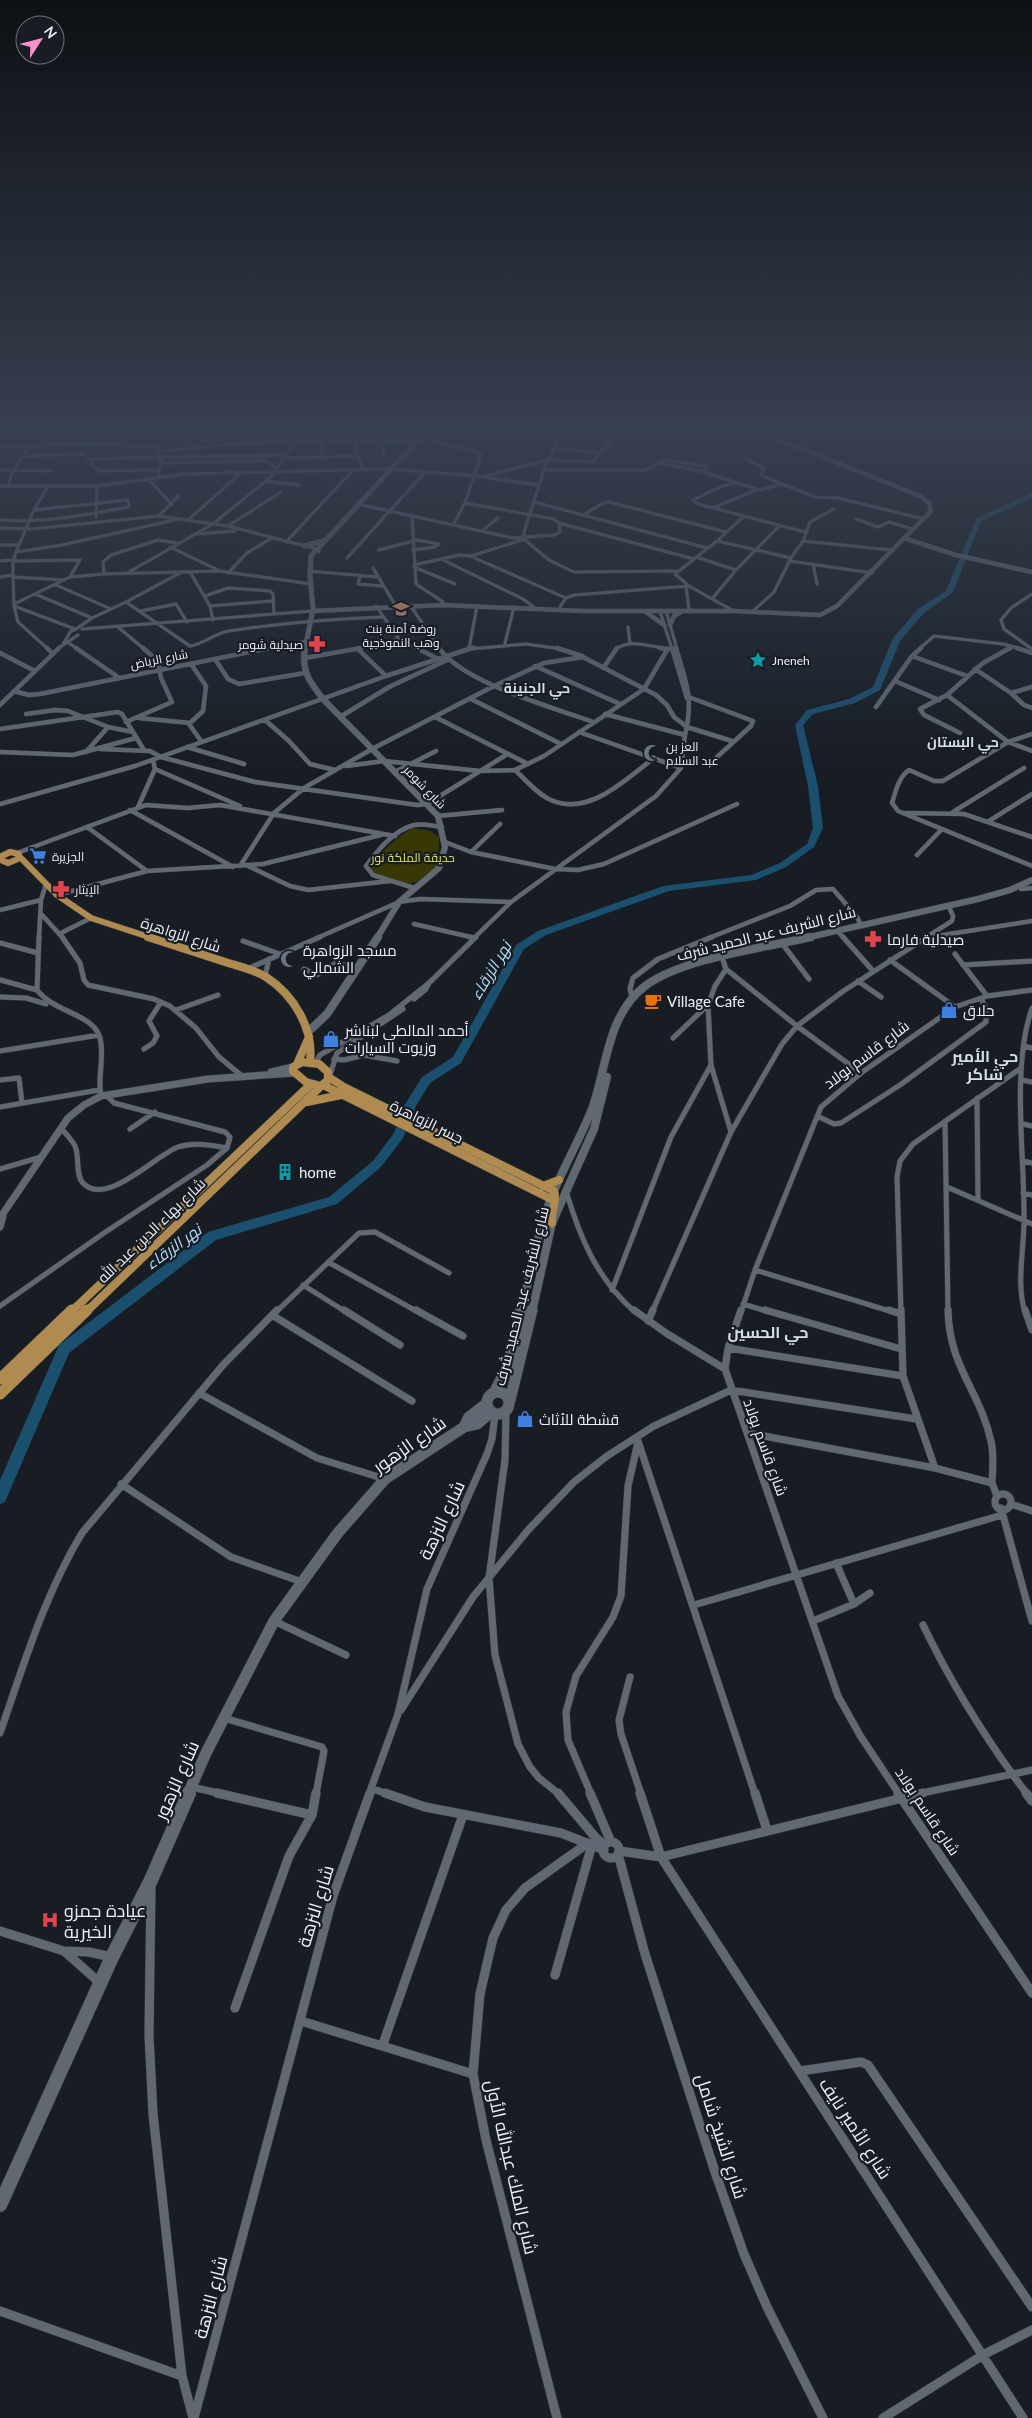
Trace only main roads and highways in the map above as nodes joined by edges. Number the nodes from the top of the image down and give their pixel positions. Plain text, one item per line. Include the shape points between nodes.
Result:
1 (325, 539) edge
2 (330, 539) edge
3 (323, 541) junction
4 (319, 550) junction
5 (311, 556) junction
6 (311, 572) junction
7 (0, 846) edge
8 (16, 853) junction
9 (0, 859) edge
10 (11, 862) junction
11 (30, 868) junction
12 (1032, 880) edge
13 (1032, 886) edge
14 (309, 1034) junction
15 (312, 1062) junction
16 (295, 1068) junction
17 (330, 1076) junction
18 (311, 1084) junction
19 (322, 1085) junction
20 (341, 1095) junction
21 (307, 1102) junction
22 (376, 1106) junction
23 (584, 1126) junction
24 (594, 1130) junction
25 (470, 1153) junction
26 (559, 1180) junction
27 (543, 1186) junction
28 (552, 1195) junction
29 (552, 1223) junction
30 (0, 1380) edge
31 (494, 1393) junction
32 (0, 1394) edge
33 (510, 1400) junction
34 (491, 1410) junction
35 (0, 2205) edge

1 - 3 main road
2 - 4 main road
3 - 4 main road
3 - 5 main road via 304,547
4 - 5 main road
4 - 6 main road
5 - 6 main road
6 - 14 main road, شارع شومر via 313,609 305,672 340,717 438,816 445,842 439,868 399,902 327,1014
7 - 8 main road
8 - 9 main road via 5,853
8 - 10 main road
8 - 11 main road, شارع الزواهرة
9 - 10 main road, شارع الزواهرة
10 - 11 main road, شارع الزواهرة
11 - 14 main road, شارع الزواهرة via 57,895 90,918 265,976 294,1005
12 - 23 main road, شارع الشريف عبد الحميد شرف via 978,899 691,964 657,978 632,996 617,1020
13 - 24 main road, شارع الشريف عبد الحميد شرف via 950,909 723,960 656,984 635,1002 620,1030
14 - 15 main road, شارع الزواهرة
14 - 16 main road
15 - 16 main road
15 - 17 main road
16 - 18 main road
17 - 19 main road, شارع بهاء الدين عبد الله
17 - 22 main road
18 - 19 main road
18 - 30 main road, شارع بهاء الدين عبد الله
19 - 20 main road
19 - 21 main road, شارع بهاء الدين عبد الله
20 - 21 main road
20 - 22 main road
21 - 32 main road, شارع بهاء الدين عبد الله
22 - 25 main road, جسر الزواهرة
23 - 24 main road
23 - 26 main road, شارع الشريف عبد الحميد شرف
24 - 29 main road, شارع الشريف عبد الحميد شرف
25 - 27 main road
25 - 28 main road
26 - 27 main road
26 - 28 main road, شارع الشريف عبد الحميد شرف
27 - 28 main road
28 - 29 main road via 556,1197 550,1216
28 - 31 main road, شارع الشريف عبد الحميد شرف via 537,1243 508,1366
29 - 33 main road, شارع الشريف عبد الحميد شرف
31 - 33 main road via 502,1393
31 - 34 main road via 488,1397
33 - 34 main road via 506,1412
34 - 35 main road, شارع الزهور via 477,1424 464,1427 385,1479 337,1534 274,1621 191,1787

